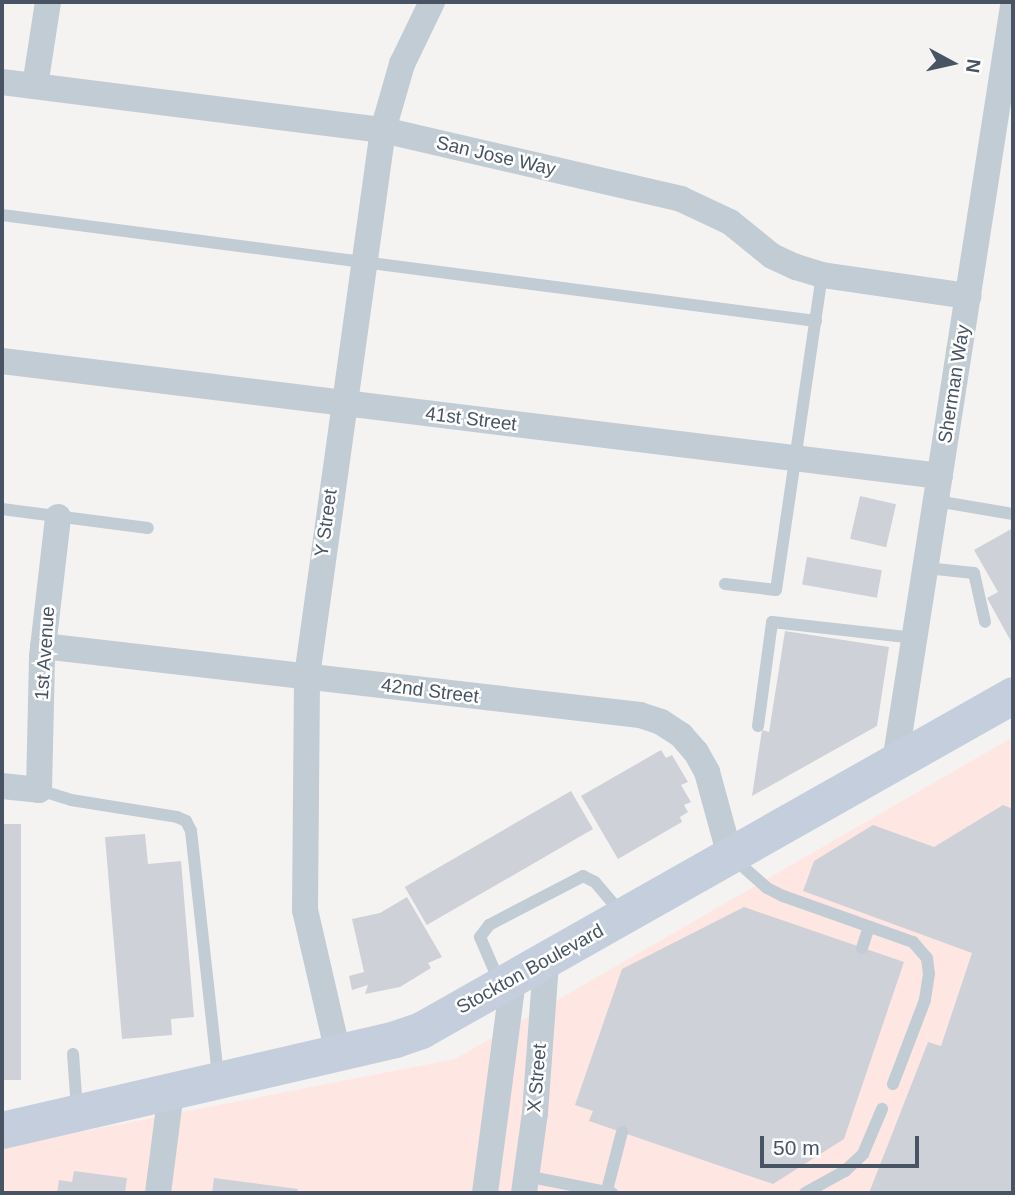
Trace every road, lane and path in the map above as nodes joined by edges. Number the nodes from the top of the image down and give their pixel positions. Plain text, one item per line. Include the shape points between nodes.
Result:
1 (48, 2) edge
2 (432, 2) edge
3 (1013, 6) edge
4 (2, 82) edge
5 (35, 86) junction
6 (383, 130) junction
7 (2, 215) edge
8 (363, 262) junction
9 (822, 275) junction
10 (968, 296) junction
11 (816, 321) junction
12 (2, 361) edge
13 (343, 403) junction
14 (796, 459) junction
15 (938, 489) junction
16 (2, 509) edge
17 (1013, 514) edge
18 (58, 517) junction
19 (148, 528) dead end
20 (926, 568) junction
21 (725, 584) dead end
22 (985, 622) dead end
23 (915, 638) junction
24 (43, 646) junction
25 (307, 676) junction
26 (1013, 695) edge
27 (758, 726) dead end
28 (895, 762) junction
29 (2, 786) edge
30 (39, 790) junction
31 (730, 856) junction
32 (624, 916) junction
33 (869, 927) junction
34 (862, 948) dead end
35 (546, 962) junction
36 (507, 984) junction
37 (338, 1052) junction
38 (73, 1054) dead end
39 (219, 1080) junction
40 (893, 1083) dead end
41 (171, 1091) junction
42 (882, 1109) dead end
43 (78, 1112) junction
44 (2, 1130) edge
45 (622, 1132) dead end
46 (525, 1185) edge
47 (609, 1192) edge
48 (158, 1193) edge
49 (485, 1193) edge
50 (805, 1193) edge

1 - 5 street
2 - 6 street, Y Street via 402,64
3 - 10 street, Sherman Way
4 - 5 street, San Jose Way
5 - 6 street, San Jose Way
6 - 8 street, Y Street
6 - 9 street, San Jose Way via 681,199 730,222 772,256
7 - 8 lane
8 - 11 lane
8 - 13 street, Y Street
9 - 10 street, San Jose Way
9 - 11 lane
10 - 15 street, Sherman Way
11 - 14 lane
12 - 13 street, 41st Street
13 - 14 street, 41st Street
13 - 25 street, Y Street
14 - 15 street, 41st Street
14 - 21 lane via 776,590
15 - 17 lane
15 - 20 street, Sherman Way
16 - 18 lane
18 - 19 lane
18 - 24 street, 1st Avenue
20 - 22 lane via 974,573
20 - 23 street, Sherman Way
23 - 27 lane via 772,622
23 - 28 street, Sherman Way
24 - 25 street, 42nd Street
24 - 30 street, 1st Avenue
25 - 31 street, 42nd Street via 640,715 661,722 681,734 696,752
25 - 37 street, Y Street via 305,910
26 - 28 main road, Stockton Boulevard
28 - 31 main road, Stockton Boulevard
29 - 30 street
30 - 39 lane via 186,821 191,831
31 - 32 main road, Stockton Boulevard
31 - 33 lane via 783,897
32 - 35 main road, Stockton Boulevard
32 - 36 lane via 583,876 489,925 480,937
33 - 34 lane
33 - 40 lane via 913,942 927,958 925,1000
35 - 36 main road, Stockton Boulevard
35 - 46 street, X Street
36 - 37 main road, Stockton Boulevard via 421,1030
36 - 49 street, X Street
37 - 39 main road, Stockton Boulevard
38 - 43 lane
39 - 41 main road, Stockton Boulevard
41 - 43 main road, Stockton Boulevard
41 - 48 street
42 - 50 lane via 863,1154 845,1171
43 - 44 main road, Stockton Boulevard
45 - 47 lane
46 - 47 lane

